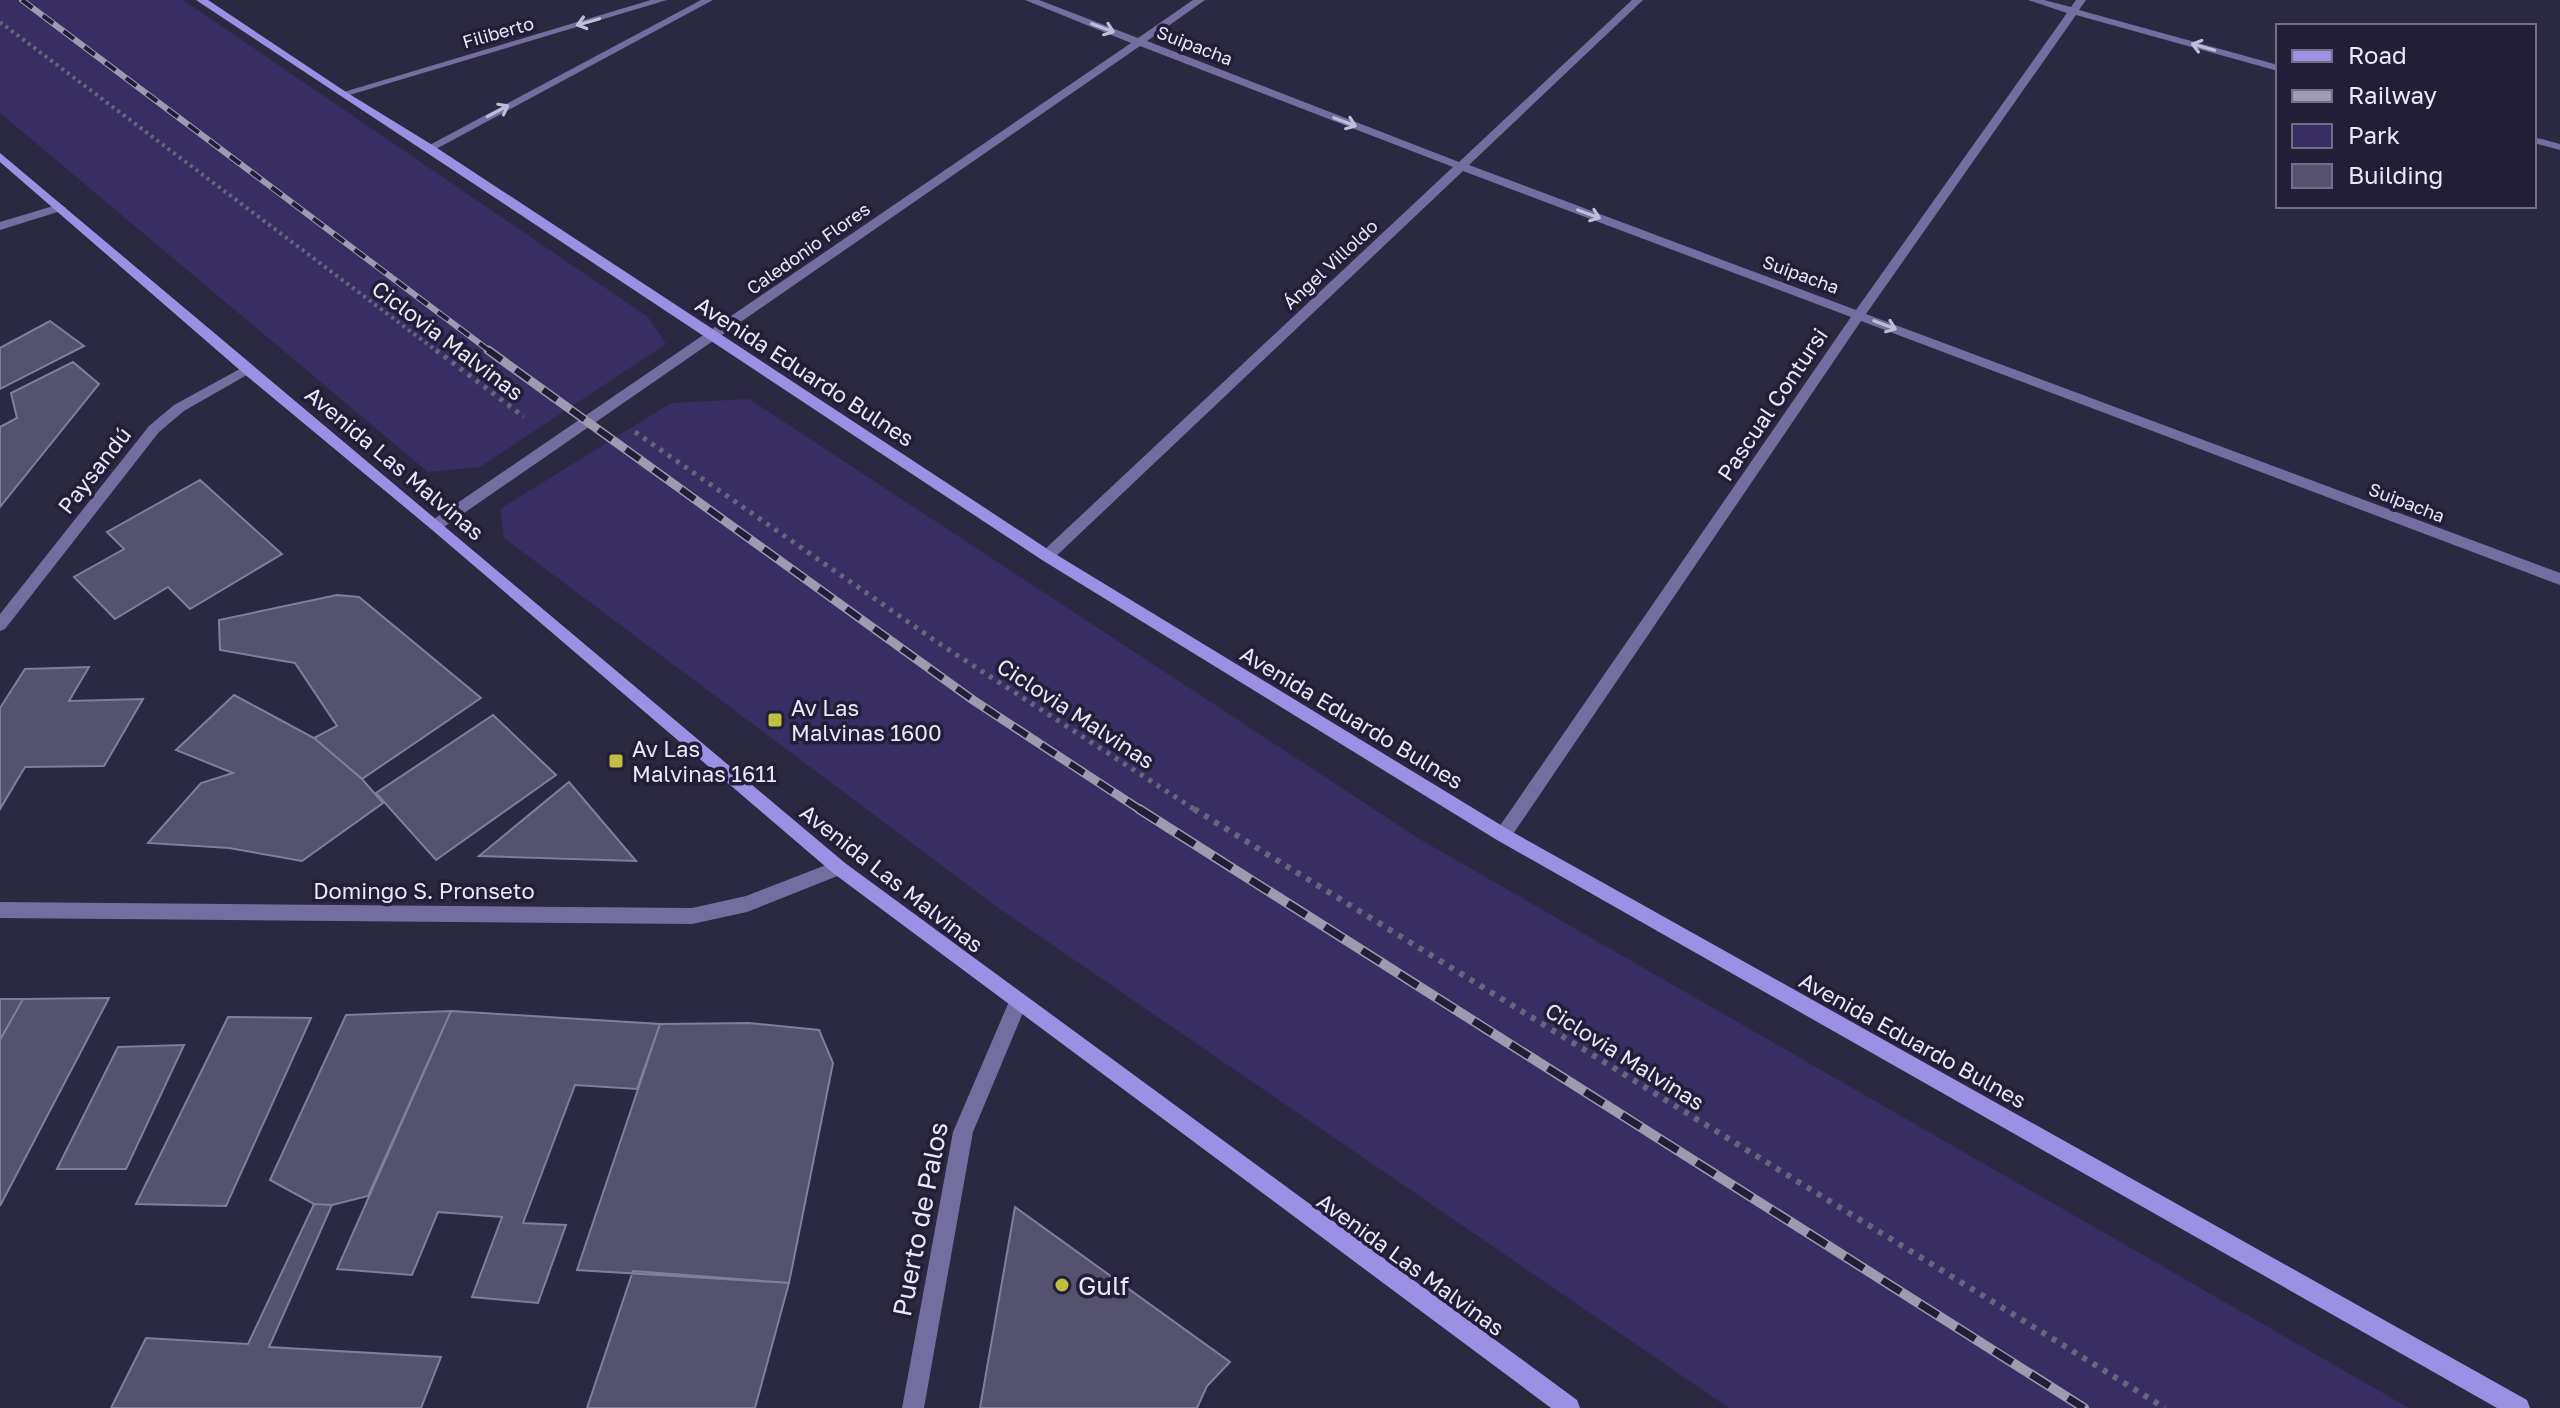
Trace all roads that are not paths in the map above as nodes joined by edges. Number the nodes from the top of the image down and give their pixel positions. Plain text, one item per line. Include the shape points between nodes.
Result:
1 (201, 0) edge
2 (662, 0) edge
3 (708, 0) edge
4 (1030, 0) edge
5 (1200, 0) edge
6 (1638, 0) edge
7 (2033, 0) edge
8 (2077, 6) edge
9 (1138, 42) junction
10 (2276, 67) edge
11 (342, 94) junction
12 (2536, 141) edge
13 (2560, 147) edge
14 (430, 148) junction
15 (0, 156) edge
16 (1460, 166) junction
17 (60, 208) junction
18 (0, 226) edge
19 (1859, 315) junction
20 (712, 337) junction
21 (247, 369) junction
22 (436, 525) junction
23 (1047, 556) junction
24 (2560, 579) edge
25 (0, 625) edge
26 (1503, 835) junction
27 (839, 868) junction
28 (0, 910) edge
29 (1018, 1003) junction
30 (913, 1408) edge
31 (1569, 1408) edge
32 (2519, 1408) edge

1 - 11 main road, Avenida Eduardo Bulnes
2 -> 11 street, Filiberto
14 -> 3 street
4 -> 9 street, Suipacha
5 - 9 street, Caledonio Flores
6 - 16 street, Ángel Villoldo
7 - 8 street
10 -> 8 street
8 - 19 street, Pascual Contursi
9 -> 16 street, Suipacha
9 - 20 street, Caledonio Flores
11 - 14 main road, Avenida Eduardo Bulnes
12 - 13 street
14 - 20 main road, Avenida Eduardo Bulnes
15 - 17 main road, Avenida Las Malvinas
16 -> 19 street, Suipacha
16 - 23 street, Ángel Villoldo
17 - 18 street
17 - 21 main road, Avenida Las Malvinas
19 -> 24 street, Suipacha
19 - 26 street, Pascual Contursi
20 - 22 street, Caledonio Flores
20 - 23 main road, Avenida Eduardo Bulnes
21 - 22 main road, Avenida Las Malvinas
21 - 25 street, Paysandú via 179,408 154,429
22 - 27 main road, Avenida Las Malvinas
23 - 26 main road, Avenida Eduardo Bulnes
26 - 32 main road, Avenida Eduardo Bulnes
27 - 28 street, Domingo S. Pronseto via 747,904 692,916
27 - 29 main road, Avenida Las Malvinas
29 - 30 street, Puerto de Palos via 963,1132
29 - 31 main road, Avenida Las Malvinas

